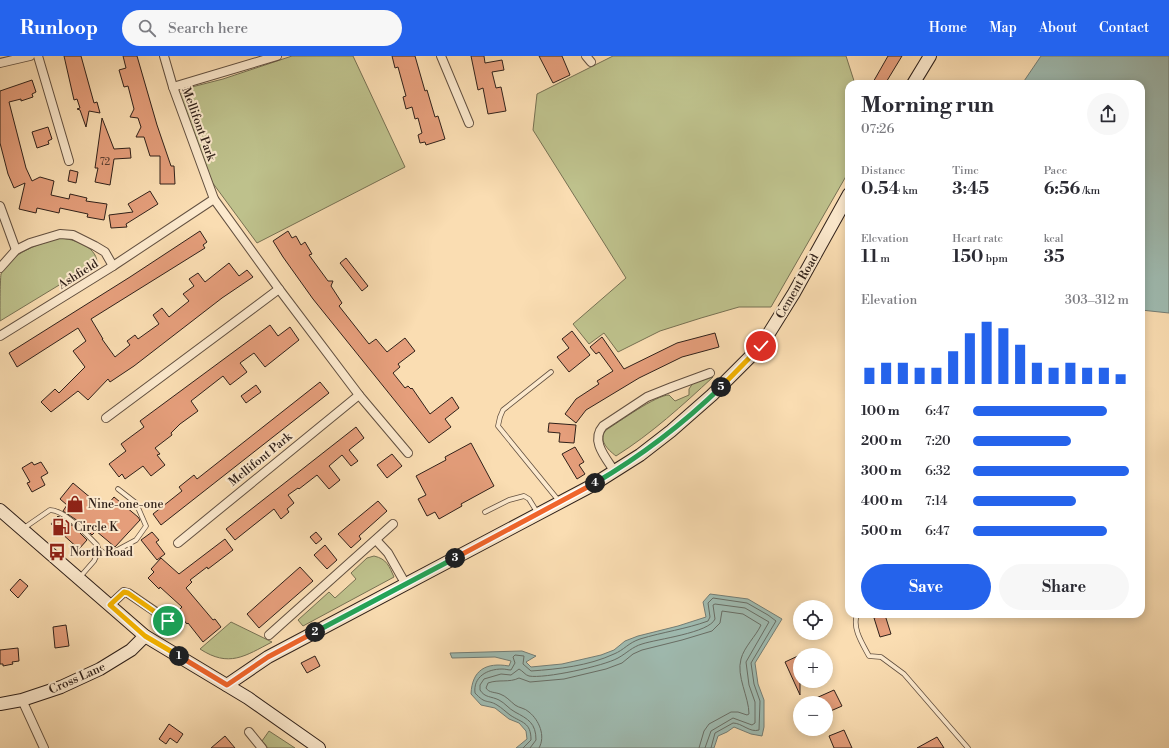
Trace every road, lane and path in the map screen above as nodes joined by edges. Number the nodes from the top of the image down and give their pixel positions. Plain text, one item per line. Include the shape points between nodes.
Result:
1 (30, 56) edge
2 (38, 56) edge
3 (164, 56) edge
4 (277, 56) edge
5 (442, 56) edge
6 (930, 56) edge
7 (0, 63) edge
8 (915, 80) edge
9 (173, 87) junction
10 (469, 123) dead end
11 (69, 161) dead end
12 (214, 199) junction
13 (845, 201) edge
14 (0, 206) edge
15 (16, 250) junction
16 (113, 266) junction
17 (0, 268) edge
18 (279, 289) junction
19 (0, 336) edge
20 (551, 372) dead end
21 (710, 373) dead end
22 (359, 395) junction
23 (106, 418) dead end
24 (408, 453) dead end
25 (615, 472) junction
26 (118, 489) dead end
27 (560, 502) junction
28 (0, 510) edge
29 (485, 512) dead end
30 (538, 514) junction
31 (393, 524) dead end
32 (22, 529) junction
33 (376, 540) junction
34 (178, 542) dead end
35 (100, 550) junction
36 (78, 579) junction
37 (405, 584) junction
38 (110, 605) junction
39 (855, 618) edge
40 (168, 621) dead end
41 (269, 635) dead end
42 (145, 636) junction
43 (227, 685) junction
44 (22, 700) junction
45 (0, 704) edge
46 (249, 732) dead end
47 (44, 748) edge
48 (262, 748) edge
49 (320, 748) edge
50 (968, 748) edge

1 - 7 street
2 - 11 street
3 - 9 street, Mellifont Park
4 - 9 street
5 - 10 street
6 - 8 street
9 - 12 street, Mellifont Park
12 - 16 street
12 - 18 street, Mellifont Park
13 - 25 street, Cement Road via 761,346 671,431
14 - 15 street
15 - 16 street, Ashfield via 30,242 60,234 73,235 105,252
15 - 17 street, Ashfield
16 - 19 street, Ashfield
18 - 22 street, Mellifont Park
18 - 23 street
20 - 27 lane via 503,410 498,426
21 - 25 street via 647,398 603,426 599,431 598,443
22 - 24 street, Mellifont Park
22 - 34 street, Mellifont Park
25 - 27 street, Cement Road
26 - 35 lane via 136,503 146,526 136,540 108,555
27 - 30 street, Cement Road
28 - 32 street
29 - 30 lane via 524,496 529,499
30 - 37 street, Cement Road
31 - 33 street
32 - 35 lane via 50,510 54,510 73,523 98,545
32 - 36 street
33 - 37 street via 388,553
33 - 41 street
35 - 36 lane
36 - 38 street
37 - 43 street, Cement Road via 268,657
38 - 40 street via 124,592 128,593
38 - 42 street
39 - 50 lane via 859,637 868,656 881,657 904,674
42 - 43 street
42 - 44 street, Cross Lane via 132,650 100,669 61,687
43 - 49 street
44 - 45 street, Cross Lane
44 - 47 street
46 - 48 street

